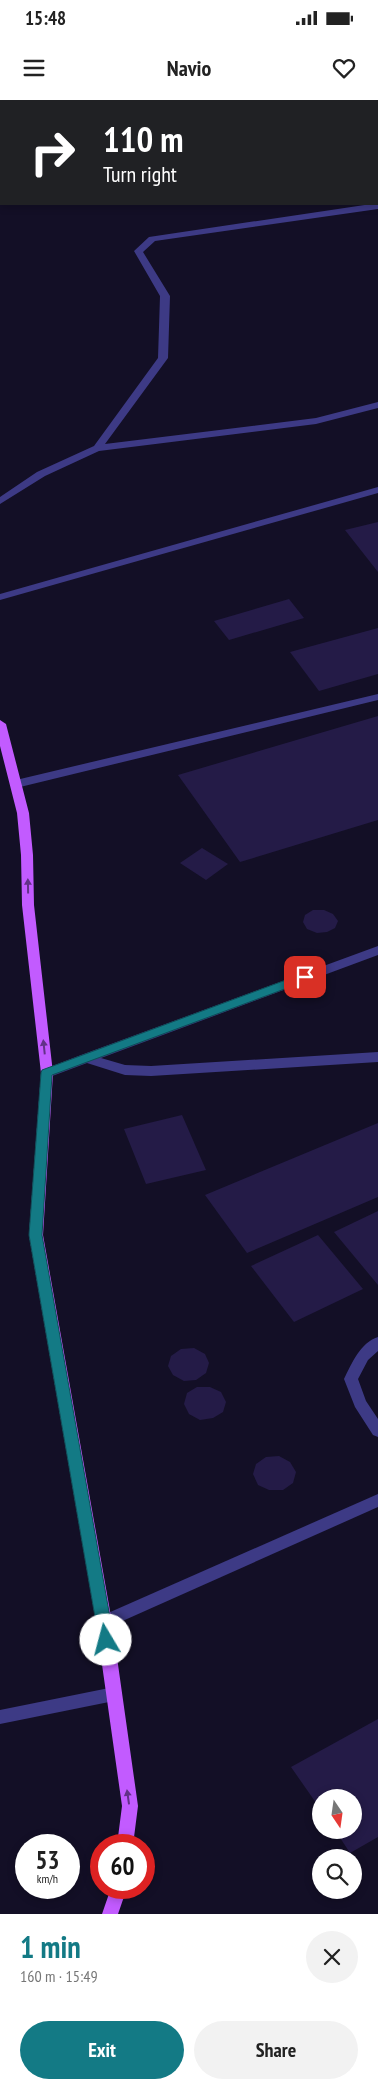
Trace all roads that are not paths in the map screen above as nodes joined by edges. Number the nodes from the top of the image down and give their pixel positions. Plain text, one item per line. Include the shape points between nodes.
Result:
1 (378, 206) edge
2 (378, 405) edge
3 (97, 448) junction
4 (378, 490) edge
5 (0, 501) edge
6 (0, 597) edge
7 (378, 696) edge
8 (0, 724) edge
9 (16, 784) junction
10 (378, 950) edge
11 (378, 1057) edge
12 (86, 1058) junction
13 (46, 1073) junction
14 (378, 1343) edge
15 (378, 1431) edge
16 (378, 1500) edge
17 (104, 1622) junction
18 (114, 1694) junction
19 (0, 1717) edge
20 (126, 1834) edge
21 (115, 1899) edge
22 (110, 1914) edge

1 - 3 street via 152,239 138,251 165,296 163,358
2 - 3 street via 316,421
3 - 5 street via 42,474
4 - 6 street
7 - 9 street
8 - 9 main road
13 -> 9 main road via 28,905 23,813
10 - 12 street
11 - 12 street via 151,1071 125,1070
12 - 13 street
13 - 17 main road via 36,1235
14 - 15 street via 362,1356 351,1379 360,1403
16 - 17 street
17 - 18 main road
18 - 19 street
20 -> 18 main road via 130,1806
21 - 22 main road

